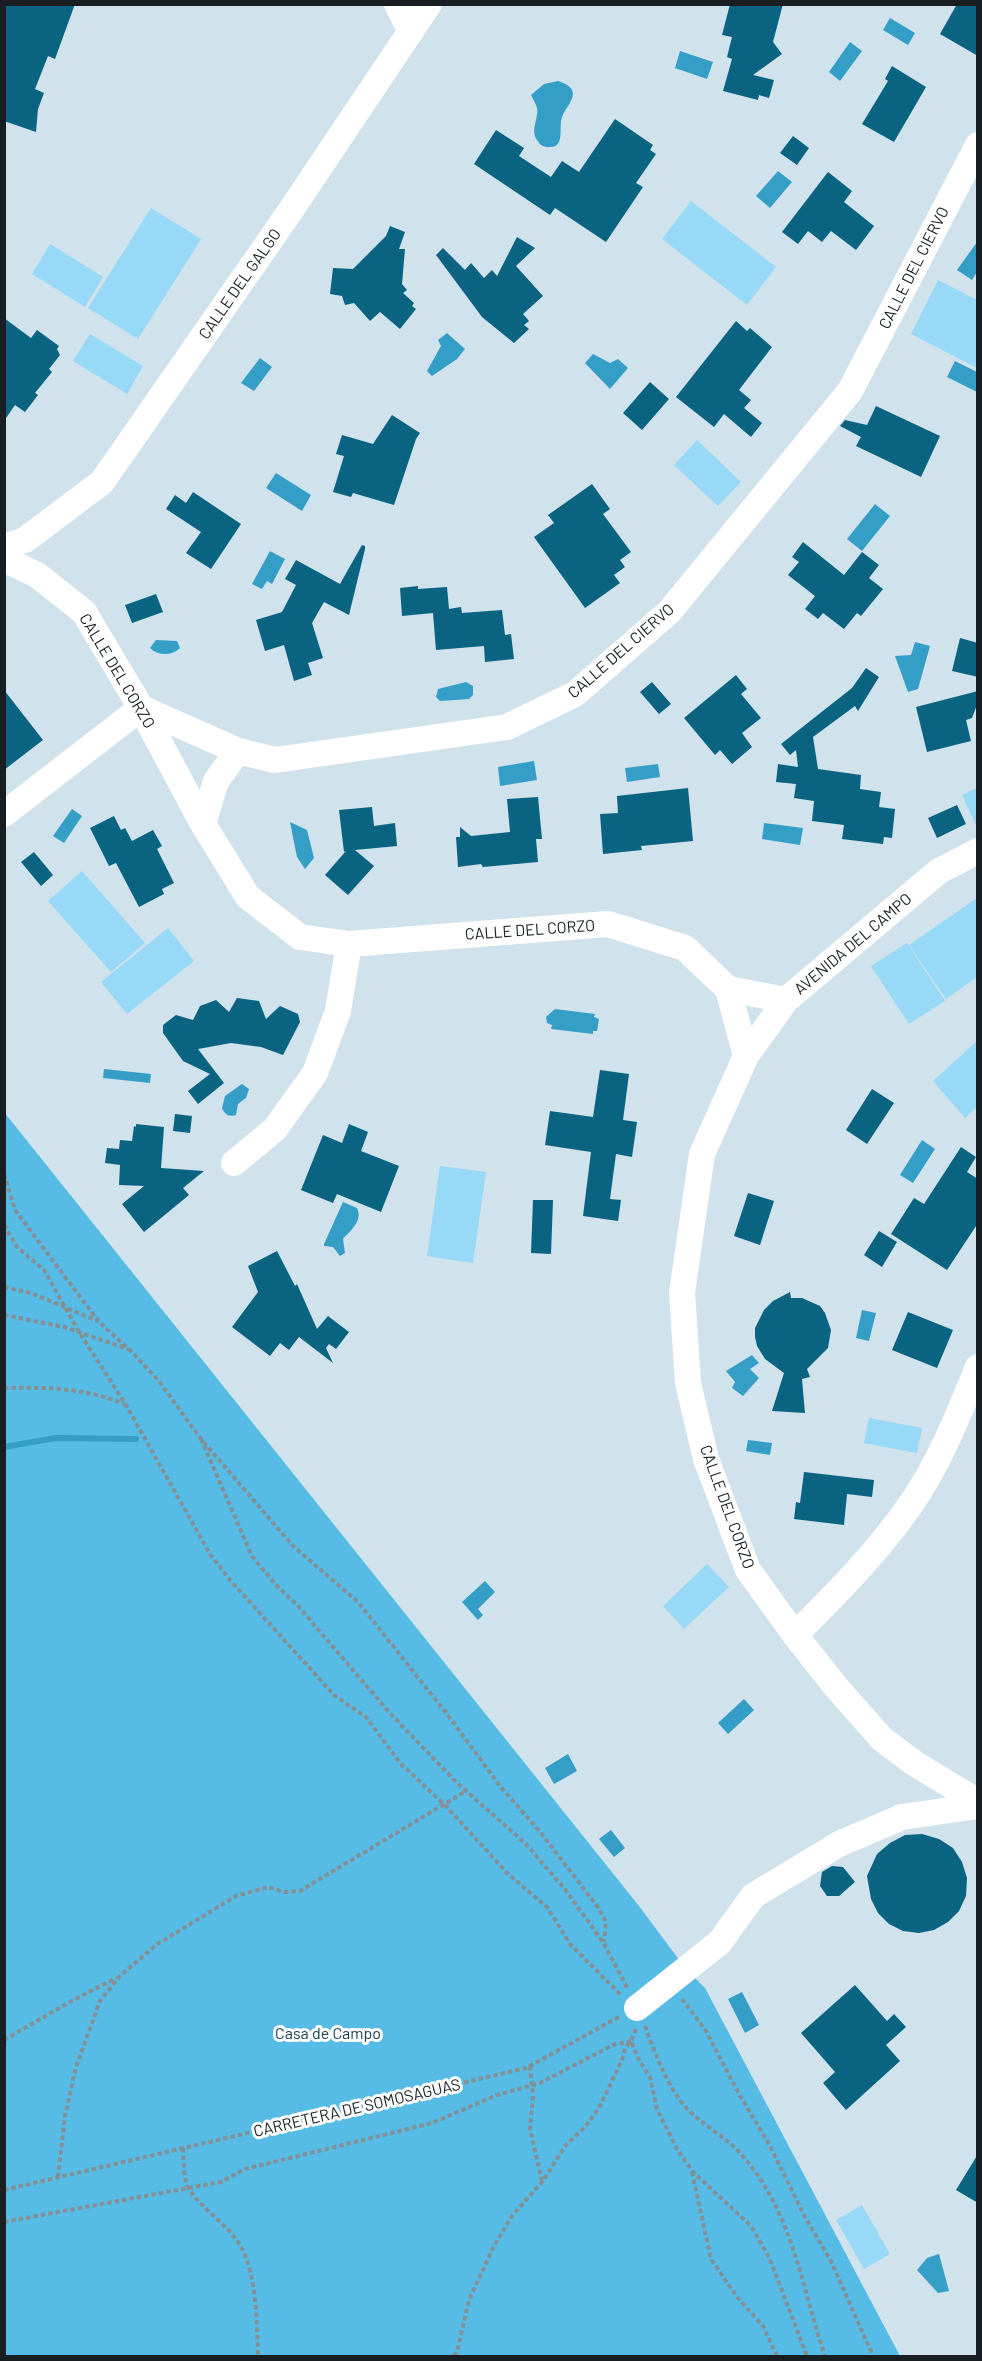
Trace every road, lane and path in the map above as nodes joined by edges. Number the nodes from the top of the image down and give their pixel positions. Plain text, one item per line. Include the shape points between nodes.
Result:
1 (397, 4) edge
2 (429, 4) edge
3 (411, 32) junction
4 (978, 145) edge
5 (15, 543) edge
6 (4, 559) edge
7 (37, 575) junction
8 (141, 708) junction
9 (238, 751) junction
10 (4, 814) edge
11 (203, 824) junction
12 (978, 851) edge
13 (349, 944) junction
14 (728, 990) junction
15 (786, 1000) junction
16 (746, 1056) junction
17 (234, 1163) dead end
18 (4, 1174) edge
19 (4, 1225) edge
20 (4, 1287) edge
21 (66, 1308) junction
22 (4, 1315) edge
23 (99, 1322) junction
24 (79, 1332) junction
25 (131, 1351) junction
26 (978, 1367) edge
27 (4, 1388) edge
28 (126, 1405) junction
29 (201, 1439) junction
30 (795, 1635) junction
31 (466, 1791) junction
32 (445, 1804) junction
33 (978, 1804) edge
34 (603, 1942) junction
35 (120, 1976) junction
36 (677, 1976) junction
37 (636, 2016) junction
38 (4, 2040) edge
39 (631, 2041) junction
40 (530, 2066) junction
41 (531, 2085) junction
42 (183, 2148) junction
43 (692, 2171) junction
44 (58, 2177) junction
45 (542, 2182) junction
46 (187, 2188) junction
47 (4, 2190) edge
48 (4, 2222) edge
49 (258, 2356) edge
50 (454, 2356) edge
51 (777, 2356) edge
52 (807, 2356) edge
53 (825, 2356) edge
54 (873, 2356) edge

1 - 3 street
2 - 3 street, CALLE DEL GALGO
3 - 5 street, CALLE DEL GALGO via 102,482
4 - 9 street, CALLE DEL CIERVO via 850,391 669,612 575,694 507,727 275,760
5 - 7 street, CALLE DEL GALGO
6 - 7 street, CALLE DEL CORZO
7 - 8 street, CALLE DEL CORZO via 84,612
8 - 9 street, CALLE DEL CIERVO
8 - 10 street
8 - 11 street, CALLE DEL CORZO
9 - 11 street via 216,782
11 - 13 street, CALLE DEL CORZO via 248,897 300,937
12 - 15 street, AVENIDA DEL CAMPO via 939,871
13 - 14 street, CALLE DEL CORZO via 608,924 685,948
13 - 17 street via 338,1011 315,1073 275,1129
14 - 15 street
14 - 16 street
15 - 16 street, AVENIDA DEL CAMPO
16 - 30 street, CALLE DEL CORZO via 702,1154 682,1293 688,1383 706,1459 748,1570
18 - 23 path via 15,1210
19 - 21 path via 17,1247 44,1270
20 - 21 path
21 - 23 path
21 - 24 path
22 - 24 path
23 - 25 path
24 - 25 path
24 - 28 path
25 - 29 path via 158,1380
26 - 30 street via 952,1430 912,1503 861,1569
27 - 28 path via 74,1389
28 - 32 path via 210,1554 230,1580 334,1695 367,1718 400,1763
29 - 31 path via 252,1556 388,1711
29 - 34 path via 293,1546 358,1602 597,1906 606,1922
30 - 33 street, CALLE DEL CORZO via 882,1739
31 - 32 path
31 - 34 path via 525,1843
32 - 35 path via 300,1891 268,1887 236,1896 156,1945
32 - 37 path via 508,1874 547,1906 570,1944 606,1978
33 - 36 street via 902,1817 839,1844 753,1896 720,1942
34 - 37 path
35 - 38 path
35 - 44 path via 100,2001 76,2067
36 - 37 street
36 - 54 path via 831,2261
37 - 39 path
37 - 40 path, CARRETERA DE SOMOSAGUAS
37 - 53 path via 683,2103 734,2146 770,2194 791,2239
39 - 41 path via 613,2045
39 - 43 path via 651,2077 657,2109
39 - 45 path via 599,2108 566,2145
40 - 41 path
40 - 42 path, CARRETERA DE SOMOSAGUAS
41 - 45 path via 530,2129
41 - 46 path via 432,2123 245,2169 221,2182
42 - 44 path, CARRETERA DE SOMOSAGUAS
42 - 46 path
43 - 51 path via 711,2259 736,2297 763,2326
43 - 52 path via 751,2226 769,2257
44 - 47 path, CARRETERA DE SOMOSAGUAS
45 - 50 path via 512,2216 494,2246 469,2300
46 - 48 path
46 - 49 path via 230,2231 243,2250 256,2306

